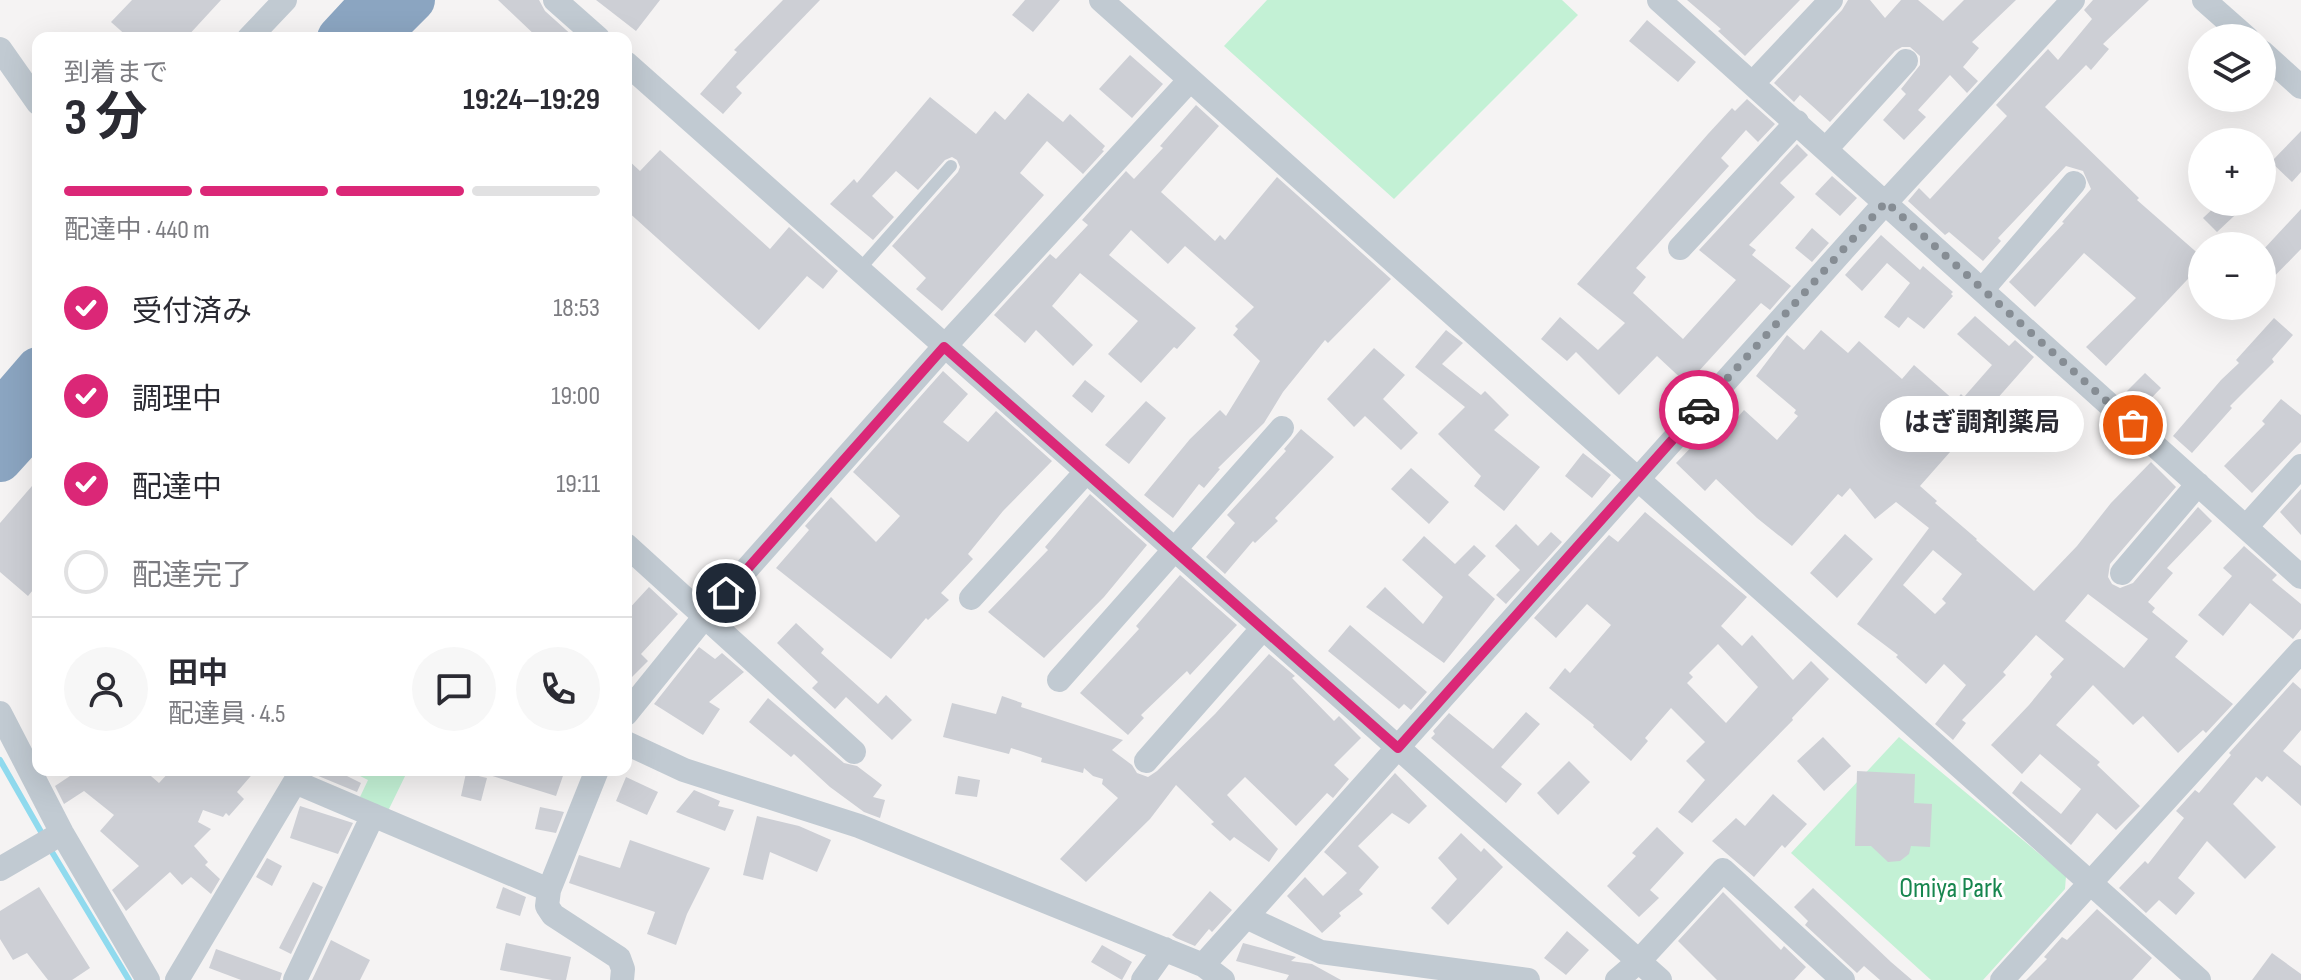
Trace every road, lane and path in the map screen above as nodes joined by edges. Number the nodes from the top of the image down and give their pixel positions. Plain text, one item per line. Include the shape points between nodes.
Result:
1 (285, 0) edge
2 (374, 0) edge
3 (413, 0) edge
4 (555, 0) edge
5 (1101, 0) edge
6 (1659, 0) edge
7 (1831, 0) edge
8 (2073, 0) edge
9 (2219, 5) edge
10 (2235, 24) edge
11 (255, 32) edge
12 (345, 32) edge
13 (381, 32) edge
14 (591, 32) edge
15 (0, 49) edge
16 (1906, 61) dead end
17 (2276, 65) edge
18 (632, 68) edge
19 (1189, 81) junction
20 (1753, 83) junction
21 (2301, 87) edge
22 (32, 94) edge
23 (1797, 122) junction
24 (1826, 149) junction
25 (951, 166) dead end
26 (2074, 183) dead end
27 (1886, 202) junction
28 (1680, 248) dead end
29 (858, 271) junction
30 (1983, 289) junction
31 (944, 347) junction
32 (32, 376) edge
33 (0, 413) edge
34 (32, 425) edge
35 (1282, 428) dead end
36 (0, 460) edge
37 (2301, 466) edge
38 (1086, 472) junction
39 (1638, 479) junction
40 (2198, 484) junction
41 (2246, 527) junction
42 (632, 550) edge
43 (1174, 550) junction
44 (2122, 573) dead end
45 (2301, 577) edge
46 (971, 598) dead end
47 (706, 615) junction
48 (1263, 628) junction
49 (2301, 651) edge
50 (1059, 680) dead end
51 (632, 707) edge
52 (1, 717) edge
53 (632, 746) edge
54 (1398, 748) junction
55 (854, 752) dead end
56 (1146, 761) dead end
57 (299, 776) edge
58 (595, 776) edge
59 (373, 815) junction
60 (50, 840) junction
61 (0, 869) edge
62 (2091, 882) junction
63 (549, 890) junction
64 (1246, 917) junction
65 (1165, 949) junction
66 (1639, 961) junction
67 (1203, 965) junction
68 (2185, 976) edge
69 (148, 980) edge
70 (177, 980) edge
71 (295, 980) edge
72 (622, 980) edge
73 (1143, 980) edge
74 (1223, 980) edge
75 (1528, 980) edge
76 (1617, 980) edge
77 (1660, 980) edge
78 (1843, 980) edge
79 (2002, 980) edge

1 - 11 street
2 - 12 highway
3 - 13 highway
4 - 14 street
5 - 19 street
6 - 20 street
7 - 20 street
8 - 27 street
9 - 10 street
15 - 22 street
16 - 24 street
17 - 21 street
18 - 29 street
19 - 31 street
19 - 39 street
20 - 23 street
23 - 24 street
23 - 28 street
24 - 27 street
25 - 29 lane
26 - 30 street
27 - 30 street
27 - 39 street
29 - 31 street
30 - 40 street
31 - 38 street
31 - 47 street
32 - 33 highway
34 - 36 highway
35 - 43 street
37 - 41 street
38 - 43 street
38 - 46 street
39 - 54 street
39 - 62 street
40 - 41 street
40 - 44 street
41 - 45 street
42 - 47 street
43 - 48 street
43 - 50 street
47 - 51 street
47 - 55 street
48 - 54 street
48 - 56 street
49 - 62 street
52 - 60 street
53 - 65 street via 684,770 859,826
54 - 64 street
54 - 66 street
57 - 59 street
57 - 70 street
58 - 63 street
59 - 63 street
59 - 71 street
60 - 61 street
60 - 69 street
62 - 68 street
62 - 79 street
63 - 72 street via 547,906 553,915 619,958
64 - 67 street
64 - 75 street via 1321,952
65 - 67 street
65 - 73 street
66 - 76 street
66 - 77 street
66 - 78 street via 1723,870
67 - 74 street

